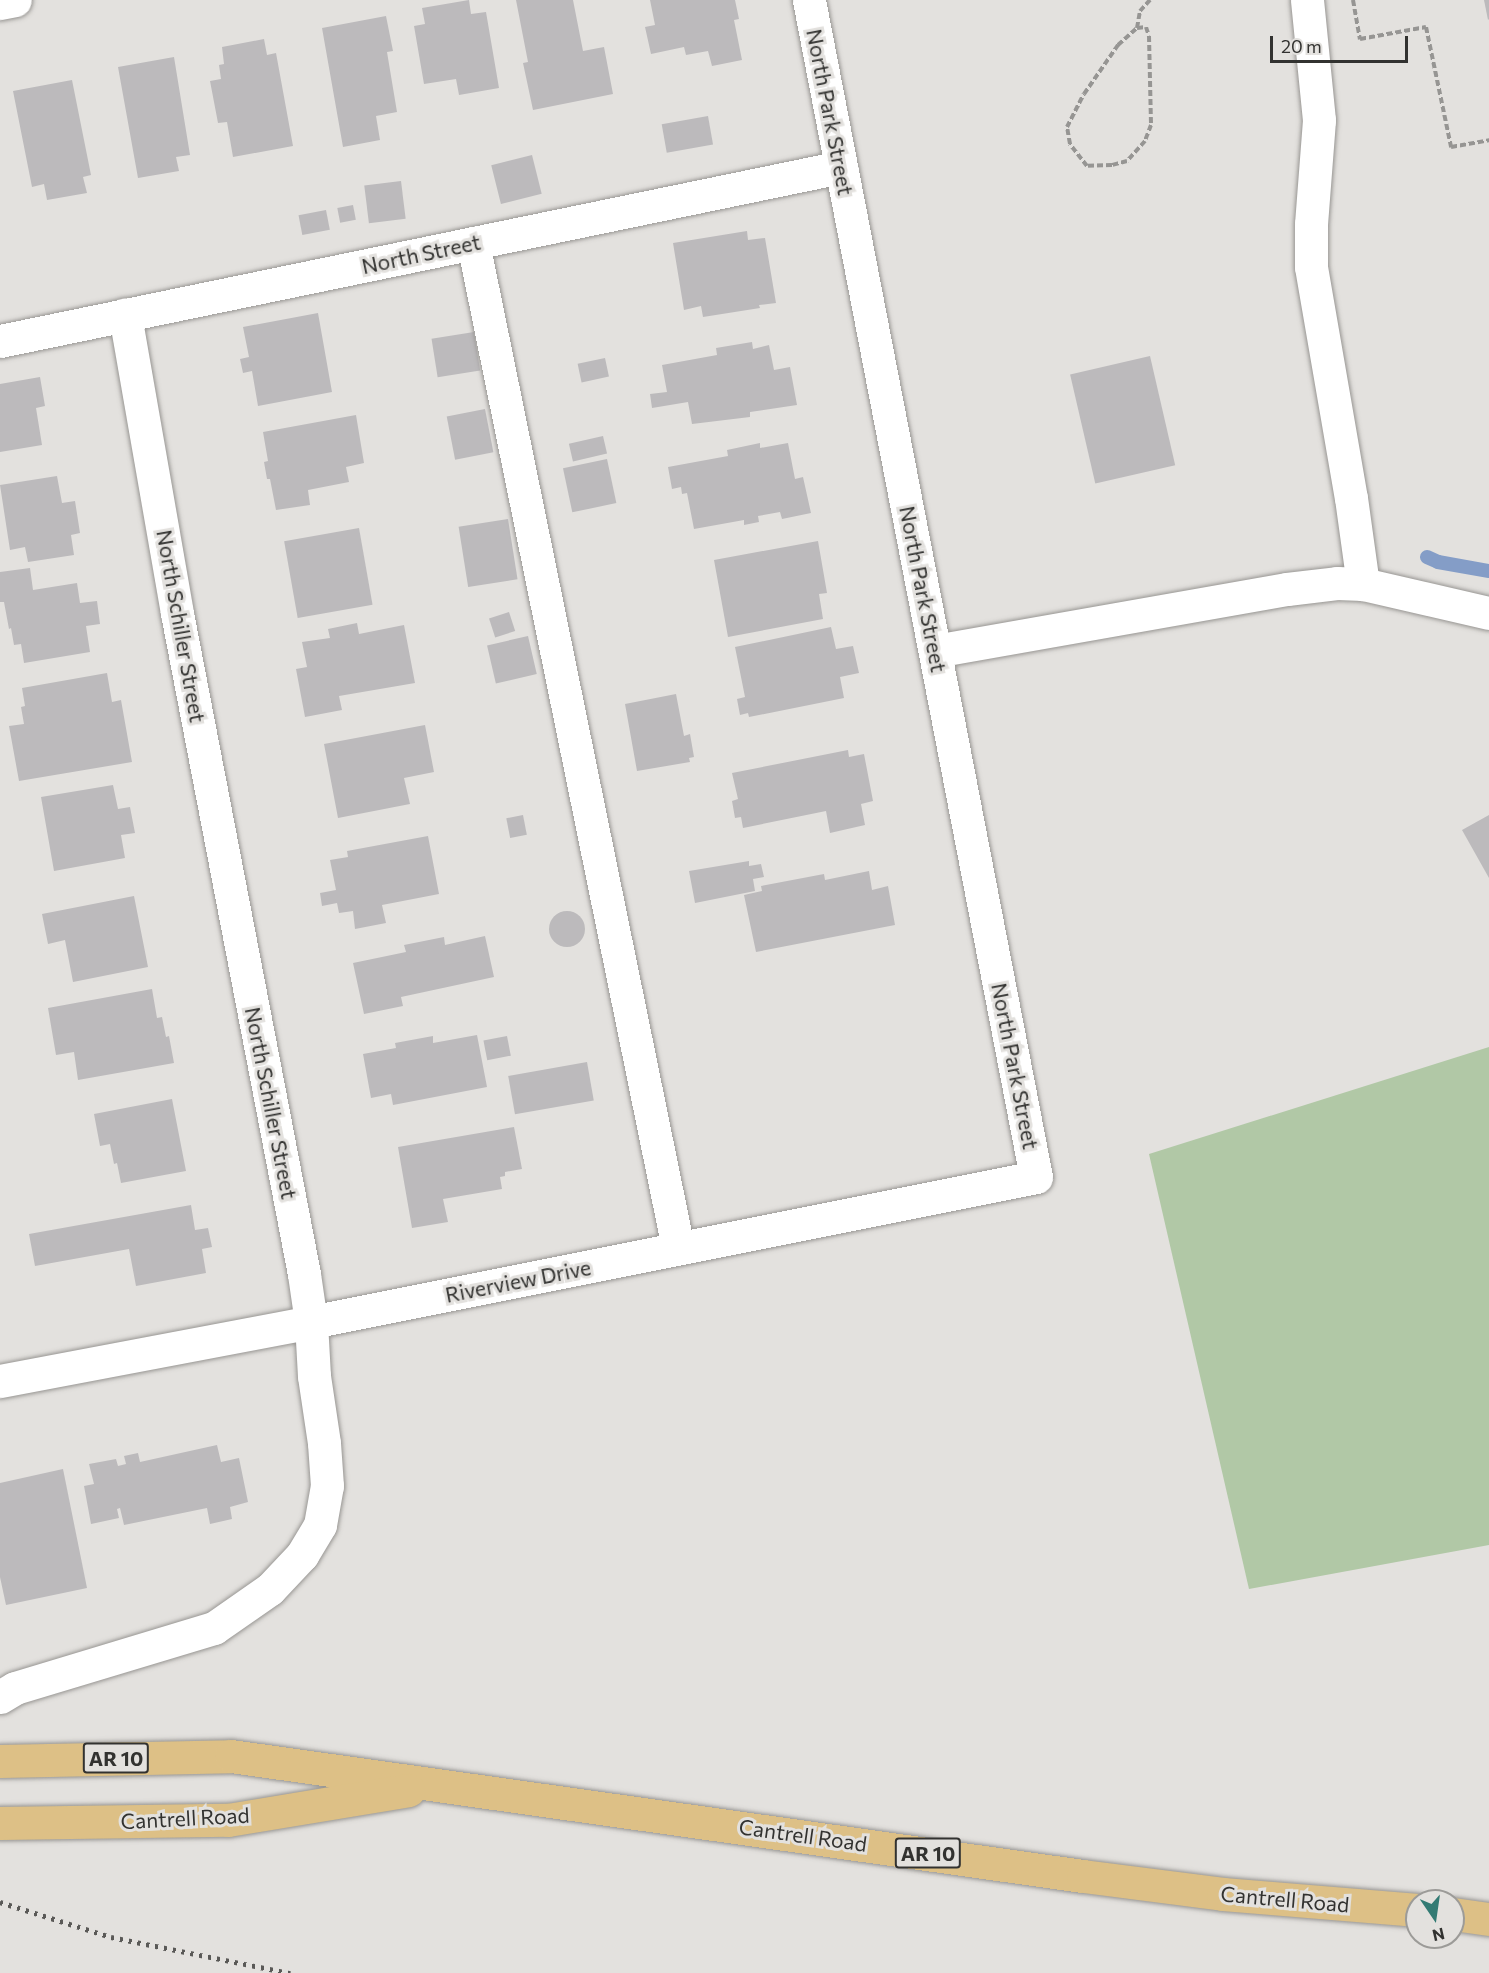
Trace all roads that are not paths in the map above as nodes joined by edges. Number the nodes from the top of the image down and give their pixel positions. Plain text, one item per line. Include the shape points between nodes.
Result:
1 (15, 0) edge
2 (809, 0) edge
3 (1308, 0) edge
4 (0, 3) edge
5 (841, 167) junction
6 (473, 243) junction
7 (125, 315) junction
8 (0, 341) edge
9 (1363, 584) junction
10 (1489, 614) edge
11 (935, 651) junction
12 (1036, 1177) joint
13 (678, 1248) junction
14 (311, 1322) junction
15 (0, 1381) edge
16 (0, 1697) edge
17 (0, 1761) edge
18 (440, 1785) junction
19 (0, 1823) edge
20 (1405, 1909) edge
21 (1465, 1916) edge
22 (1489, 1919) edge

1 - 4 street
2 - 5 street, North Park Street
3 - 9 street via 1319,120 1311,267
5 - 6 street, North Street
5 - 11 street, North Park Street
6 - 7 street, North Street
6 - 13 street
7 - 8 street, North Street
7 - 14 street, North Schiller Street
9 - 10 street
9 - 11 street via 1287,589
11 - 12 street, North Park Street
12 - 13 street, Riverview Drive
13 - 14 street, Riverview Drive
14 - 15 street, Riverview Drive
14 - 16 street, North Schiller Street via 327,1486 320,1525 302,1555 270,1589 214,1628 15,1688
17 - 18 main road, Cantrell Road / AR 10 via 231,1756
18 - 19 main road, Cantrell Road / AR 10 via 228,1820
18 - 20 main road, Cantrell Road / AR 10 via 1142,1884
21 - 22 main road

